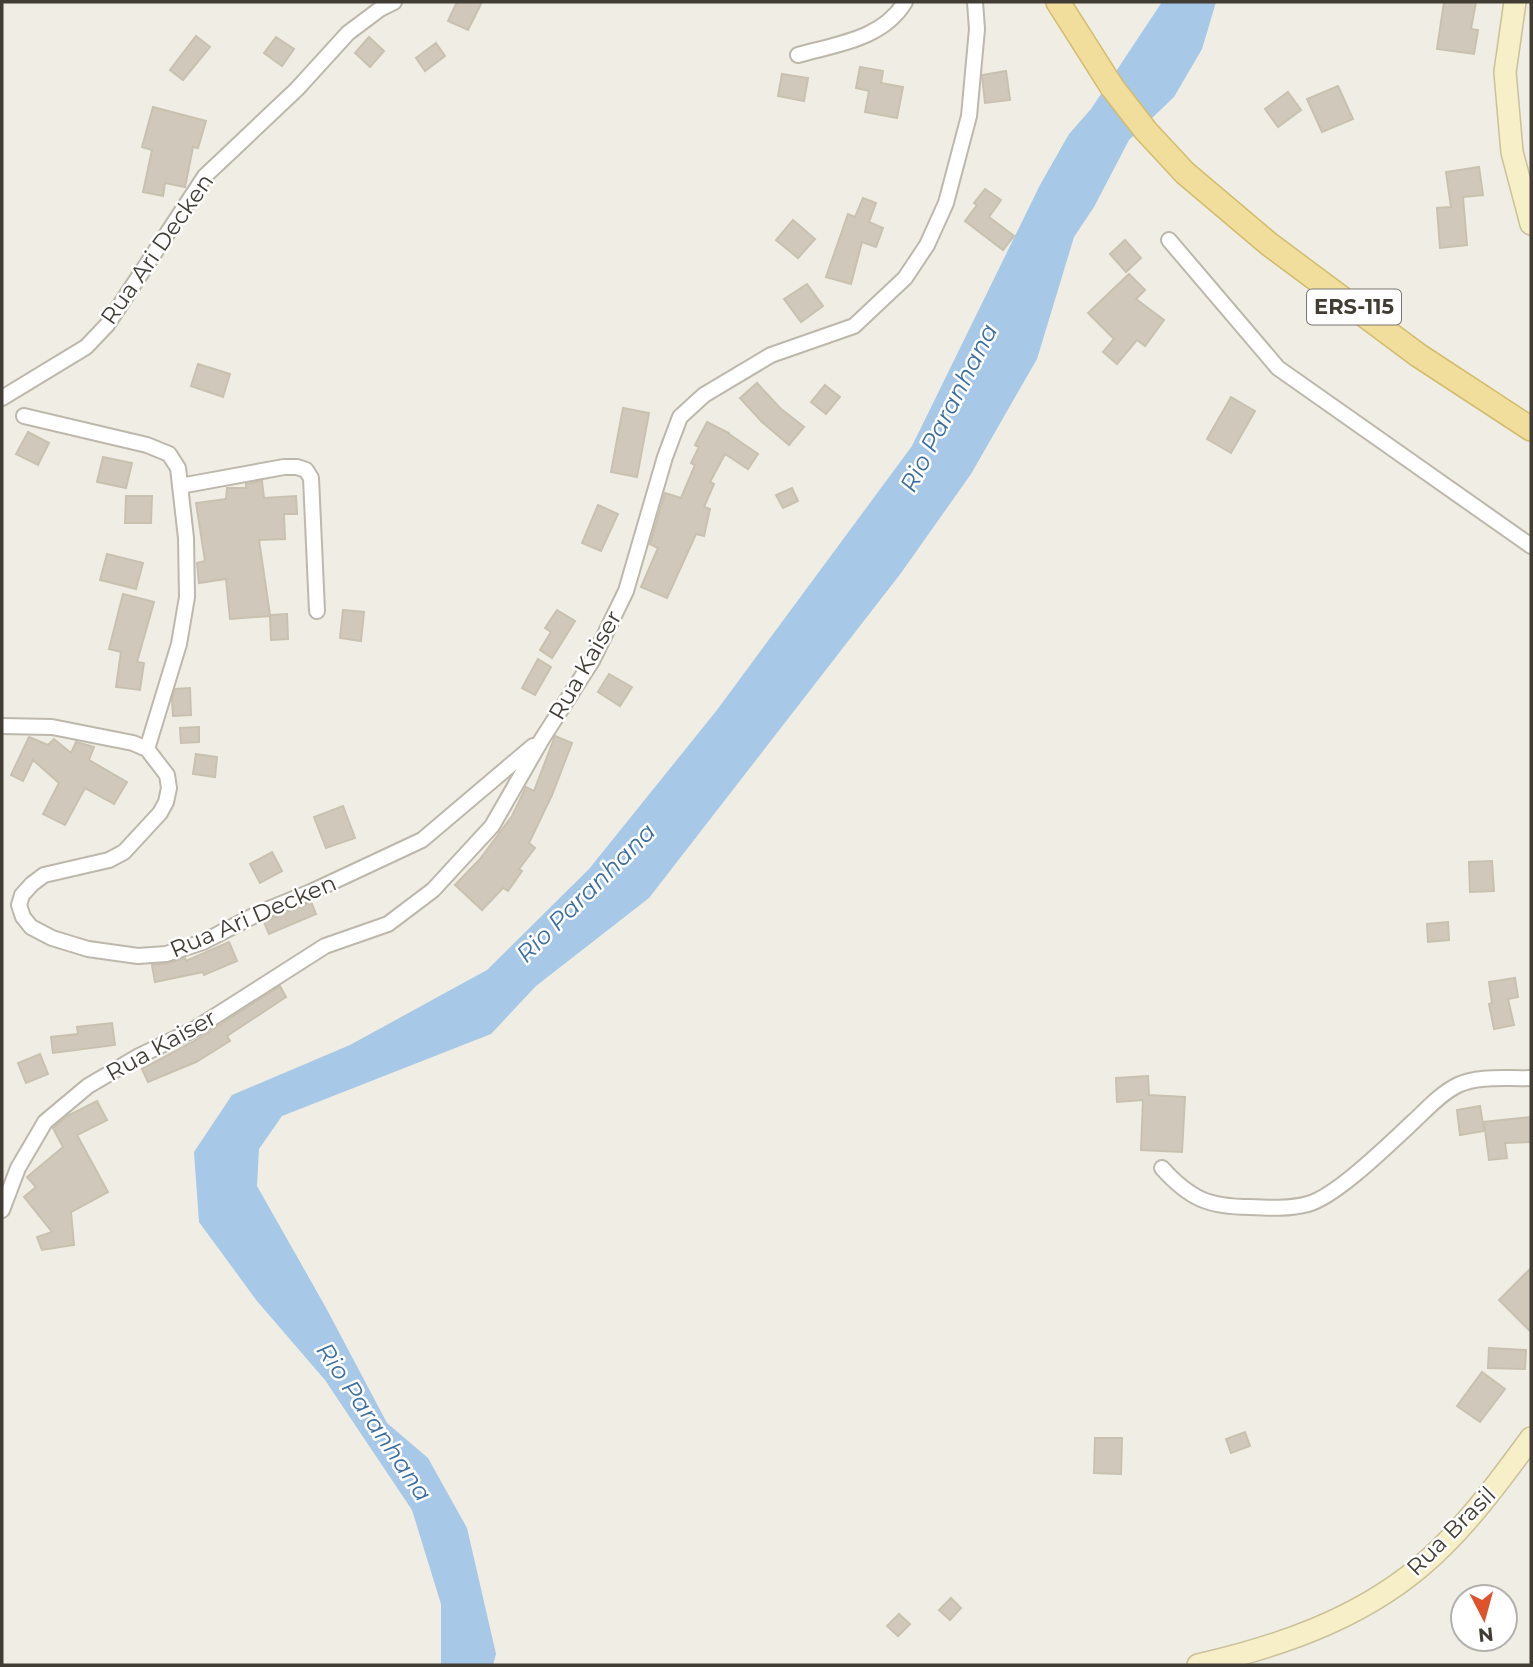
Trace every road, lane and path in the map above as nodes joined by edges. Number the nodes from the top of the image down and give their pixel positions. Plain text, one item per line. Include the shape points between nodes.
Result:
1 (394, 2) edge
2 (905, 2) edge
3 (975, 2) edge
4 (1058, 2) edge
5 (1515, 2) edge
6 (798, 55) dead end
7 (1530, 218) edge
8 (1169, 240) dead end
9 (2, 398) edge
10 (24, 416) dead end
11 (1531, 429) edge
12 (180, 486) junction
13 (1531, 546) edge
14 (317, 611) dead end
15 (2, 726) edge
16 (542, 738) junction
17 (147, 749) junction
18 (1531, 1078) edge
19 (1162, 1168) dead end
20 (2, 1210) edge
21 (1531, 1438) edge
22 (1198, 1665) edge

1 - 9 street, Rua Ari Decken via 348,33 297,89 205,176 107,325 86,347
2 - 6 street via 869,35
3 - 16 street, Rua Kaiser via 969,116 946,203 927,245 905,278 854,326 771,355 704,394 680,417 626,590 592,661
4 - 11 main road, ERS-115 via 1112,87 1185,173 1269,244 1376,324
5 - 7 street via 1505,72 1513,152
8 - 13 street via 1278,368
10 - 12 street via 169,454 178,468
12 - 14 street via 284,467 306,470 311,478
12 - 17 street via 187,597 179,644
15 - 17 street via 52,727
16 - 17 street, Rua Ari Decken via 422,840 203,942 166,954 138,956 88,949 31,927 19,905 32,884 44,875 124,852 160,813 169,788 167,775
16 - 20 street, Rua Kaiser via 492,826 433,890 388,924 325,946 195,1029 88,1086 45,1122 18,1168
18 - 19 street via 1472,1080 1456,1086 1370,1161 1310,1204 1216,1206 1199,1200
21 - 22 street, Rua Brasil via 1495,1488 1421,1567 1378,1598 1283,1642

